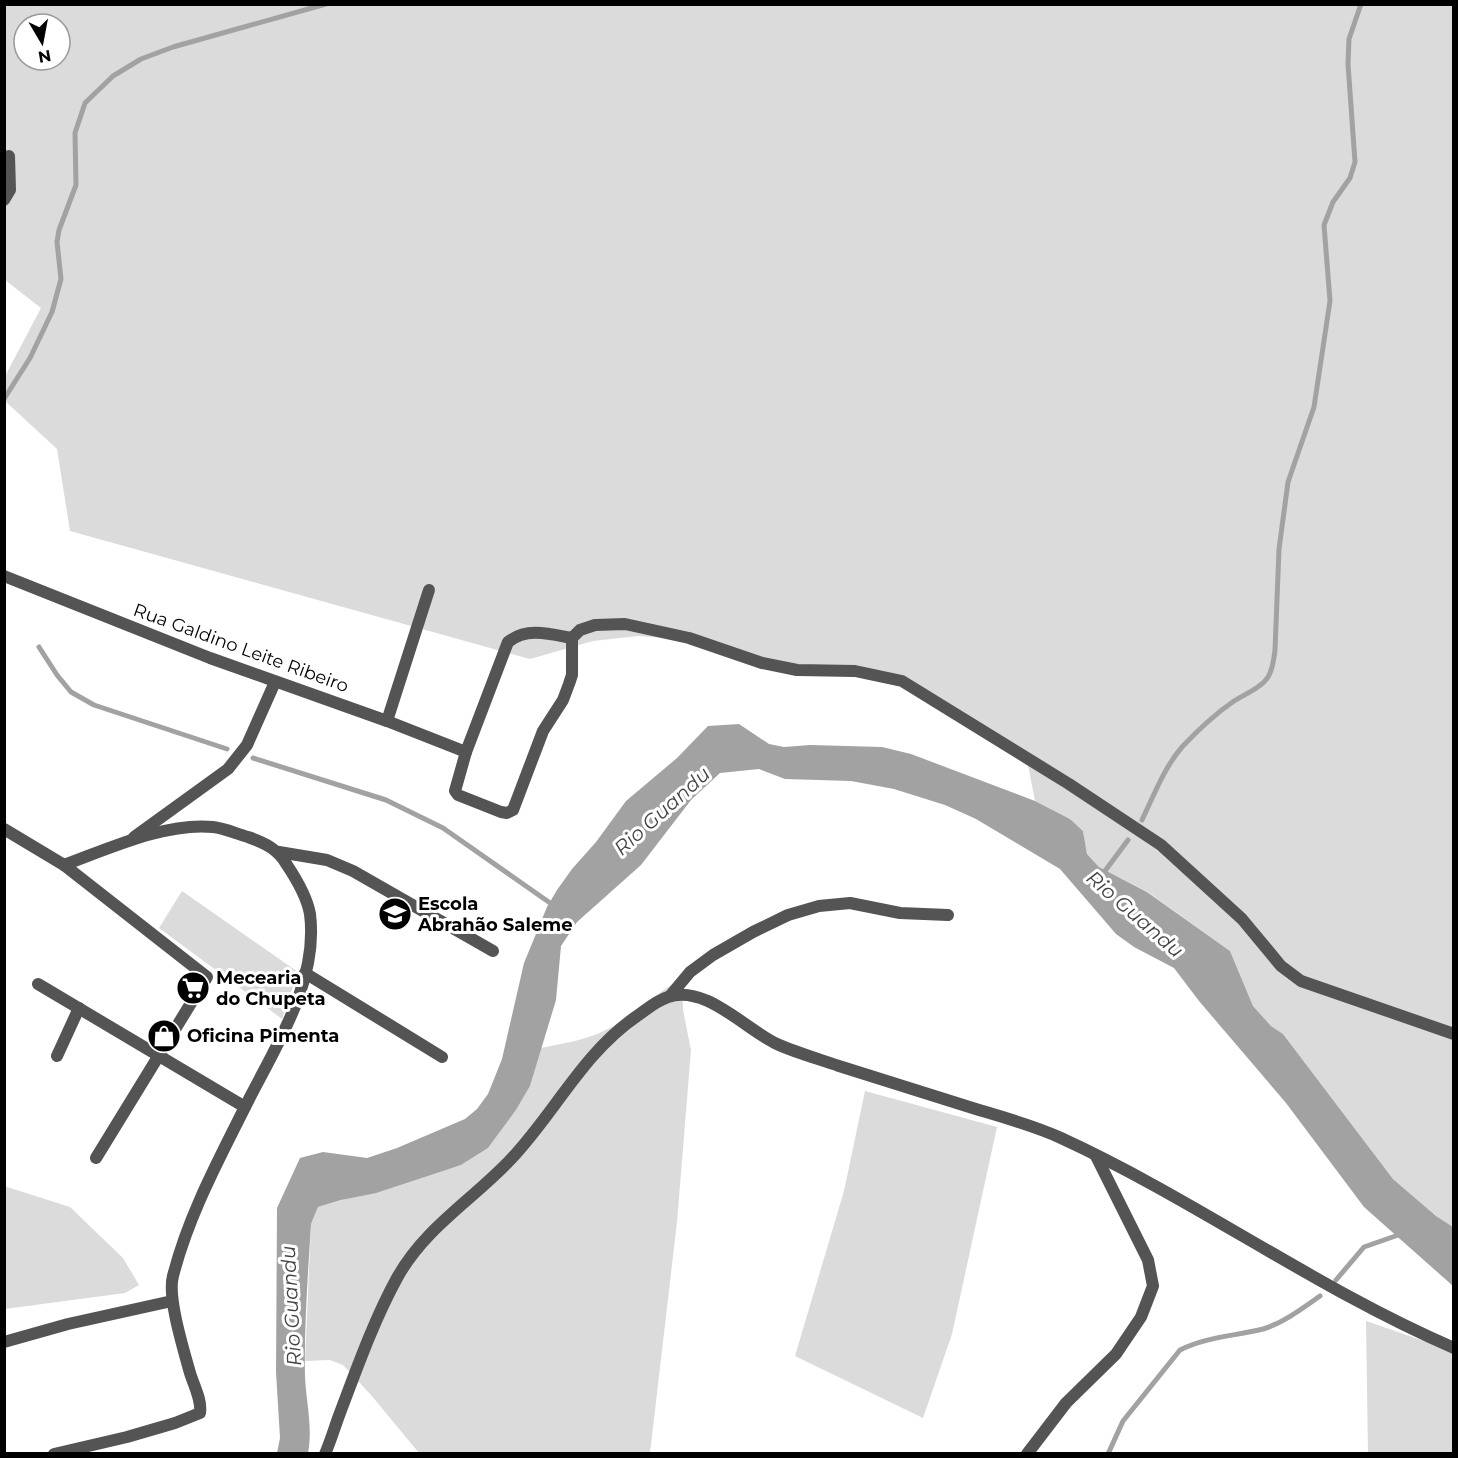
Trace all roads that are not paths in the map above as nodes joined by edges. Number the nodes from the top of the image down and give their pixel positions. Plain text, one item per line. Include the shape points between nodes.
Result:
1 (9, 156) dead end
2 (4, 200) edge
3 (4, 576) edge
4 (429, 590) dead end
5 (572, 638) junction
6 (275, 682) junction
7 (387, 721) junction
8 (466, 752) junction
9 (4, 829) edge
10 (125, 843) junction
11 (279, 852) junction
12 (64, 865) junction
13 (948, 915) dead end
14 (493, 951) dead end
15 (305, 973) junction
16 (38, 984) dead end
17 (670, 996) junction
18 (79, 1008) junction
19 (1454, 1034) edge
20 (57, 1056) dead end
21 (159, 1057) junction
22 (442, 1057) dead end
23 (245, 1107) junction
24 (1096, 1156) junction
25 (96, 1158) dead end
26 (172, 1301) junction
27 (4, 1342) edge
28 (1454, 1348) edge
29 (54, 1454) edge
30 (325, 1454) edge
31 (1027, 1454) edge

1 - 2 street via 10,190
3 - 6 street, Rua Galdino Leite Ribeiro
4 - 7 street
5 - 8 street via 530,633 508,642
5 - 8 street via 569,684 543,731 512,811 501,812 457,795
5 - 19 street via 588,627 625,624 671,632 776,666 855,671 902,681 1161,844 1242,919 1281,966 1301,981
6 - 7 street, Rua Galdino Leite Ribeiro
6 - 10 street via 247,745 228,769
7 - 8 street, Rua Galdino Leite Ribeiro
9 - 12 street
10 - 11 street via 159,832 213,827
10 - 12 street
11 - 14 street via 327,860 353,871
11 - 15 street via 298,883 309,912
12 - 21 street via 207,977
13 - 17 street via 900,913 850,903 788,915 713,955 690,972
15 - 22 street
15 - 23 street via 286,1032
16 - 18 street
17 - 24 street via 687,994 702,998 777,1044 1028,1125
17 - 30 street via 628,1022 598,1048 516,1153 420,1243 381,1313
18 - 20 street
18 - 21 street
21 - 23 street
21 - 25 street
23 - 26 street via 194,1211 172,1280
24 - 28 street via 1371,1309
24 - 31 street via 1148,1260 1151,1295 1116,1354 1066,1404
26 - 27 street
26 - 29 street via 201,1411 127,1437

